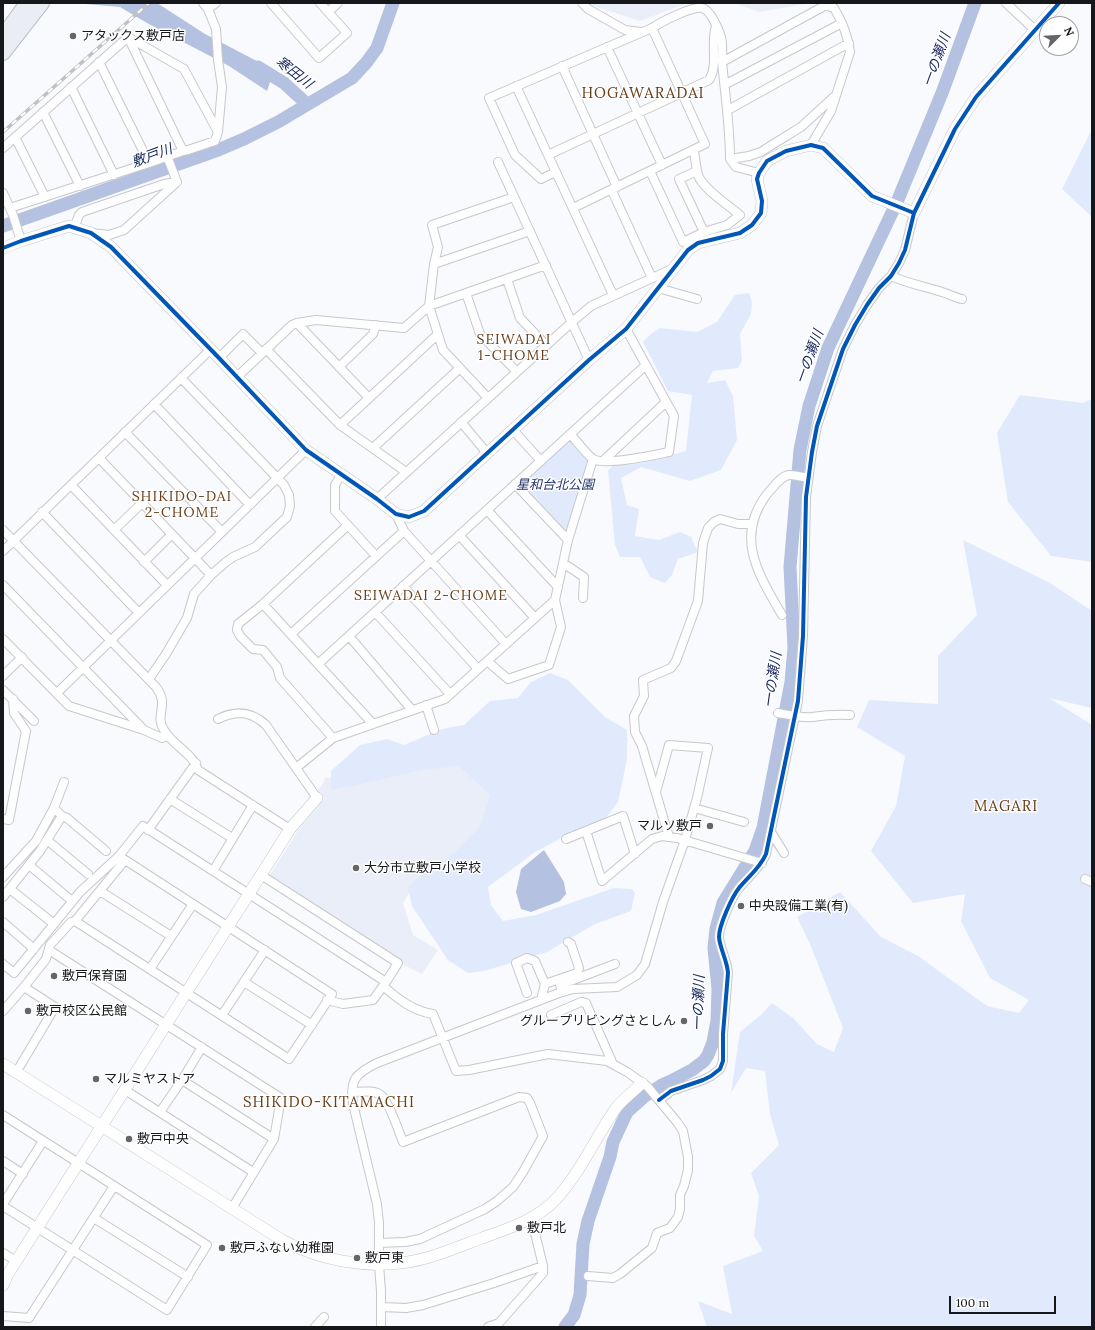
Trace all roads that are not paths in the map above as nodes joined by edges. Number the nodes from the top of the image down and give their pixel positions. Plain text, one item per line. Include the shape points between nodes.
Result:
1 (216, 3) edge
2 (270, 3) edge
3 (320, 3) edge
4 (338, 3) edge
5 (582, 3) edge
6 (1006, 3) edge
7 (1059, 3) edge
8 (835, 5) edge
9 (32, 6) edge
10 (206, 6) edge
11 (328, 12) junction
12 (842, 23) junction
13 (716, 26) junction
14 (652, 28) junction
15 (1035, 30) junction
16 (641, 32) junction
17 (8, 36) edge
18 (128, 37) junction
19 (849, 43) junction
20 (607, 47) junction
21 (3, 53) edge
22 (99, 62) junction
23 (722, 62) junction
24 (562, 66) junction
25 (726, 84) junction
26 (516, 86) junction
27 (71, 87) junction
28 (682, 93) junction
29 (837, 95) junction
30 (728, 110) junction
31 (43, 112) junction
32 (638, 113) junction
33 (218, 132) junction
34 (593, 134) junction
35 (15, 137) junction
36 (811, 145) junction
37 (3, 148) edge
38 (182, 150) junction
39 (694, 150) junction
40 (548, 155) junction
41 (168, 159) junction
42 (730, 159) junction
43 (498, 162) dead end
44 (149, 163) junction
45 (662, 165) junction
46 (650, 171) junction
47 (697, 171) junction
48 (556, 172) junction
49 (759, 173) junction
50 (114, 175) junction
51 (176, 179) junction
52 (80, 186) junction
53 (615, 190) junction
54 (3, 193) edge
55 (45, 197) junction
56 (514, 197) junction
57 (573, 208) junction
58 (12, 212) junction
59 (911, 212) junction
60 (70, 226) junction
61 (530, 231) junction
62 (704, 232) junction
63 (91, 233) junction
64 (20, 238) junction
65 (687, 245) junction
66 (3, 248) edge
67 (434, 264) junction
68 (546, 265) junction
69 (672, 269) junction
70 (891, 276) junction
71 (652, 278) junction
72 (507, 279) junction
73 (658, 288) junction
74 (466, 293) junction
75 (613, 295) junction
76 (697, 299) dead end
77 (962, 299) dead end
78 (429, 306) junction
79 (572, 322) junction
80 (297, 323) junction
81 (376, 325) junction
82 (626, 329) junction
83 (437, 335) junction
84 (546, 345) junction
85 (210, 350) junction
86 (264, 351) junction
87 (219, 358) junction
88 (589, 360) junction
89 (646, 365) junction
90 (340, 367) junction
91 (460, 368) junction
92 (517, 372) junction
93 (236, 377) junction
94 (181, 378) junction
95 (369, 398) junction
96 (488, 398) junction
97 (666, 402) junction
98 (154, 404) junction
99 (461, 422) junction
100 (340, 425) junction
101 (513, 430) junction
102 (125, 432) junction
103 (570, 434) junction
104 (373, 448) junction
105 (306, 450) junction
106 (488, 453) junction
107 (98, 458) junction
108 (593, 459) junction
109 (540, 461) junction
110 (603, 461) junction
111 (406, 472) junction
112 (341, 475) junction
113 (277, 478) junction
114 (805, 478) junction
115 (515, 484) junction
116 (71, 485) junction
117 (377, 498) junction
118 (142, 503) junction
119 (250, 505) junction
120 (487, 510) junction
121 (42, 512) junction
122 (396, 514) junction
123 (752, 524) junction
124 (348, 525) junction
125 (3, 530) edge
126 (114, 530) junction
127 (404, 531) junction
128 (222, 532) junction
129 (172, 534) junction
130 (459, 535) junction
131 (13, 540) junction
132 (568, 540) junction
133 (3, 551) edge
134 (376, 556) junction
135 (195, 558) junction
136 (431, 560) junction
137 (144, 562) junction
138 (563, 563) junction
139 (211, 575) junction
140 (3, 585) edge
141 (167, 586) junction
142 (403, 586) junction
143 (558, 587) junction
144 (583, 598) dead end
145 (555, 600) junction
146 (263, 604) junction
147 (375, 612) junction
148 (139, 613) junction
149 (782, 615) dead end
150 (535, 618) junction
151 (291, 634) junction
152 (349, 636) junction
153 (3, 639) edge
154 (111, 640) junction
155 (506, 644) junction
156 (14, 648) junction
157 (3, 651) edge
158 (22, 657) junction
159 (487, 661) junction
160 (318, 664) junction
161 (84, 667) junction
162 (478, 669) junction
163 (3, 676) edge
164 (149, 679) junction
165 (3, 690) edge
166 (57, 693) junction
167 (450, 694) junction
168 (13, 700) junction
169 (426, 705) junction
170 (412, 710) junction
171 (779, 713) dead end
172 (850, 715) dead end
173 (793, 716) junction
174 (218, 719) dead end
175 (34, 721) dead end
176 (373, 724) junction
177 (144, 730) junction
178 (434, 730) dead end
179 (168, 736) junction
180 (333, 738) junction
181 (196, 763) junction
182 (296, 768) junction
183 (64, 782) dead end
184 (656, 792) junction
185 (317, 798) joint
186 (170, 799) junction
187 (253, 805) junction
188 (54, 808) junction
189 (694, 808) junction
190 (62, 816) junction
191 (3, 819) edge
192 (744, 822) dead end
193 (290, 829) junction
194 (148, 830) junction
195 (586, 831) junction
196 (771, 832) junction
197 (669, 837) junction
198 (232, 838) junction
199 (566, 839) dead end
200 (47, 840) junction
201 (685, 840) junction
202 (106, 851) dead end
203 (784, 853) dead end
204 (635, 854) junction
205 (122, 858) junction
206 (760, 862) junction
207 (29, 865) junction
208 (213, 871) junction
209 (88, 874) dead end
210 (260, 876) junction
211 (3, 877) edge
212 (10, 889) junction
213 (100, 891) junction
214 (249, 894) junction
215 (3, 897) edge
216 (72, 901) junction
217 (193, 904) junction
218 (75, 921) junction
219 (3, 922) edge
220 (54, 924) junction
221 (228, 927) junction
222 (171, 936) junction
223 (568, 942) dead end
224 (34, 950) junction
225 (49, 950) junction
226 (265, 950) junction
227 (3, 964) edge
228 (614, 964) dead end
229 (150, 969) junction
230 (244, 982) junction
231 (544, 984) junction
232 (24, 987) junction
233 (186, 992) junction
234 (562, 992) junction
235 (527, 993) dead end
236 (328, 1000) junction
237 (541, 1000) junction
238 (3, 1011) edge
239 (222, 1015) junction
240 (551, 1015) dead end
241 (166, 1024) junction
242 (312, 1025) junction
243 (443, 1037) junction
244 (202, 1047) junction
245 (3, 1064) edge
246 (613, 1064) junction
247 (20, 1066) dead end
248 (182, 1080) junction
249 (645, 1084) junction
250 (125, 1090) junction
251 (352, 1092) junction
252 (657, 1098) junction
253 (160, 1112) junction
254 (3, 1115) edge
255 (101, 1127) junction
256 (274, 1139) junction
257 (44, 1141) junction
258 (3, 1161) edge
259 (78, 1163) junction
260 (253, 1172) junction
261 (22, 1174) junction
262 (114, 1186) junction
263 (3, 1205) edge
264 (234, 1205) dead end
265 (94, 1218) junction
266 (530, 1218) junction
267 (37, 1228) junction
268 (380, 1243) junction
269 (73, 1250) junction
270 (3, 1253) edge
271 (16, 1261) junction
272 (379, 1265) junction
273 (543, 1266) junction
274 (588, 1276) dead end
275 (188, 1277) junction
276 (3, 1285) edge
277 (382, 1307) junction
278 (3, 1316) edge
279 (324, 1317) dead end
280 (315, 1327) edge
281 (381, 1327) edge
282 (488, 1327) edge

1 - 10 street
2 - 11 street via 319,58 347,32
3 - 11 street
4 - 11 street
5 - 16 street via 625,30
6 - 15 street
7 - 15 street
8 - 12 street
8 - 23 street via 826,5
9 - 17 highway
10 - 33 street via 216,29 222,87
12 - 19 street
12 - 25 street
13 - 14 street via 709,11 702,7 670,18
13 - 23 street via 721,38
13 - 28 street via 713,34 714,73 709,80
14 - 16 street
14 - 28 street
15 - 59 street via 976,97 955,129
16 - 20 street
17 - 21 highway
18 - 22 street
18 - 33 street via 184,69
18 - 38 street
19 - 29 street via 850,52
19 - 30 street
20 - 24 street
20 - 32 street
22 - 27 street
22 - 44 street
23 - 25 street
24 - 26 street
24 - 34 street
25 - 30 street
26 - 40 street
26 - 48 street via 489,98 515,155 541,178
27 - 31 street
27 - 50 street
28 - 32 street
28 - 39 street via 705,144
29 - 36 street via 831,111
29 - 42 street via 801,128 761,152
30 - 42 street
31 - 35 street
31 - 52 street
32 - 34 street
32 - 45 street
33 - 38 street via 215,141
34 - 40 street
34 - 53 street
35 - 37 street
35 - 55 street
36 - 49 street via 786,151 767,161
36 - 59 street via 823,148 872,196
38 - 41 street
39 - 45 street
39 - 47 street
40 - 48 street
41 - 44 street
41 - 51 street
42 - 49 street via 736,167
43 - 56 street
44 - 50 street
45 - 46 street
46 - 53 street
46 - 65 street
47 - 62 street via 679,179
47 - 62 street via 705,186 740,215 727,225
48 - 57 street
49 - 65 street via 761,213 752,225 740,232
50 - 52 street
51 - 60 street via 82,212 76,223
51 - 63 street via 124,230 109,235
52 - 55 street
53 - 57 street
53 - 71 street
54 - 58 street
55 - 58 street
56 - 61 street
56 - 67 street via 432,225 438,247
57 - 75 street
58 - 64 street
59 - 70 street via 905,250
60 - 63 street
60 - 64 street
61 - 67 street
61 - 68 street
62 - 65 street
63 - 85 street via 111,247
64 - 66 street
65 - 69 street
67 - 78 street
68 - 72 street
68 - 79 street
69 - 71 street
69 - 73 street
70 - 77 street
70 - 114 street via 867,305 843,349 817,426
71 - 75 street
72 - 74 street
72 - 84 street via 520,318
73 - 76 street
73 - 82 street
74 - 78 street
74 - 92 street via 480,334
75 - 79 street via 591,306
78 - 81 street via 404,328
78 - 83 street
79 - 84 street
79 - 88 street
80 - 81 street via 316,320
80 - 86 street
80 - 90 street
81 - 90 street via 373,334
82 - 88 street
82 - 89 street
83 - 91 street via 443,350
83 - 95 street
84 - 92 street
85 - 87 street
85 - 94 street
86 - 87 street via 243,334
86 - 93 street
86 - 100 street
87 - 93 street
88 - 101 street
89 - 97 street
89 - 103 street
90 - 95 street
91 - 96 street
91 - 104 street
92 - 96 street
93 - 105 street
94 - 98 street
94 - 113 street
95 - 100 street
96 - 99 street
97 - 110 street
97 - 110 street via 674,416 669,452
98 - 102 street
98 - 119 street
99 - 106 street
99 - 111 street
100 - 104 street
101 - 106 street
101 - 109 street
102 - 107 street
102 - 128 street
103 - 108 street
103 - 109 street
104 - 111 street
105 - 112 street
105 - 113 street
106 - 122 street via 424,511 409,517
107 - 116 street
107 - 118 street
108 - 110 street
108 - 132 street
109 - 115 street
111 - 117 street
112 - 117 street
112 - 124 street via 335,485 334,511
113 - 119 street
113 - 139 street via 289,495 287,517 255,547 232,557
114 - 123 street via 790,475 778,482 767,495
114 - 173 street via 802,659 798,701
115 - 120 street
115 - 132 street
116 - 121 street
116 - 126 street
117 - 122 street
118 - 126 street
118 - 129 street
119 - 128 street
120 - 130 street
120 - 143 street
121 - 131 street
121 - 148 street
122 - 127 street
123 - 149 street via 752,556
123 - 184 street via 738,524 720,519 708,528 698,601 676,661 671,668 643,680 644,696 634,716 634,725
124 - 134 street
124 - 146 street
125 - 131 street
126 - 137 street
127 - 134 street
127 - 136 street
128 - 135 street
129 - 135 street
129 - 137 street
130 - 136 street
130 - 150 street
131 - 133 street
131 - 154 street
132 - 138 street
134 - 151 street
135 - 139 street
135 - 141 street
136 - 142 street
136 - 155 street
137 - 141 street
138 - 143 street
138 - 144 street via 584,576
139 - 164 street via 194,594 187,618
140 - 161 street
141 - 148 street
142 - 147 street
142 - 162 street
143 - 145 street
145 - 150 street
145 - 159 street via 561,626 549,665 508,679
146 - 151 street
146 - 180 street via 238,624 240,636 254,649 263,650 278,667 280,678
147 - 152 street
147 - 167 street
148 - 154 street
150 - 155 street
151 - 160 street
152 - 160 street
152 - 170 street
153 - 156 street
154 - 161 street
154 - 164 street
155 - 159 street
156 - 157 street
156 - 158 street
158 - 163 street
158 - 166 street
159 - 162 street
160 - 176 street
161 - 166 street
161 - 177 street
162 - 167 street
164 - 179 street via 160,693 163,706 161,721
165 - 168 street
166 - 177 street via 69,706
167 - 169 street via 445,699
168 - 175 street
168 - 191 street via 14,713 26,731 9,820
169 - 170 street
169 - 178 street
170 - 176 street
171 - 173 street
172 - 173 street
173 - 196 street
174 - 182 street via 242,713 257,717 266,725
176 - 180 street
177 - 179 street via 162,738
179 - 181 street
180 - 182 street
181 - 186 street
181 - 187 street via 198,770
182 - 185 street
183 - 188 street
184 - 189 street via 669,745 708,748
184 - 197 street
185 - 193 street
186 - 194 street
186 - 198 street
187 - 193 street
187 - 198 street
188 - 190 street
188 - 211 street via 36,841
189 - 192 street
189 - 201 street
190 - 200 street
190 - 202 street
193 - 210 street
194 - 205 street via 143,826
194 - 208 street
195 - 199 street
195 - 204 street via 623,816
195 - 204 street via 602,881
196 - 203 street
196 - 206 street via 766,854
197 - 201 street
197 - 204 street via 652,839
198 - 208 street
200 - 207 street
200 - 209 street
201 - 206 street
201 - 234 street via 645,964 637,975 617,986
205 - 213 street
205 - 216 street via 84,888
205 - 217 street
206 - 252 street via 739,888 722,922 719,935 728,973 723,1061 720,1069 712,1076
207 - 212 street
207 - 216 street
208 - 214 street
210 - 214 street
210 - 214 street via 398,963 386,982
212 - 215 street
212 - 220 street
213 - 218 street
213 - 222 street
214 - 221 street
216 - 220 street
217 - 221 street
217 - 222 street
218 - 225 street via 71,922
218 - 229 street
219 - 224 street
220 - 224 street
221 - 226 street
221 - 233 street
222 - 229 street
223 - 231 street via 579,968 577,973
224 - 227 street via 14,973
225 - 232 street via 46,959
225 - 241 street
226 - 230 street
226 - 236 street via 332,994
228 - 234 street via 560,985
229 - 233 street
230 - 239 street
230 - 242 street
231 - 235 street via 535,961 527,958 516,963
231 - 237 street
232 - 238 street
232 - 247 street via 55,1007
233 - 239 street
233 - 241 street
234 - 237 street
236 - 242 street
236 - 243 street via 343,1004 373,1000 383,986 396,998 412,1007 433,1014
237 - 243 street
239 - 242 street via 290,1058
240 - 246 street via 582,1002 586,1003
241 - 244 street
241 - 250 street
243 - 246 street via 456,1070 469,1070 548,1054 607,1061
243 - 251 street via 365,1069 353,1083
244 - 248 street
244 - 256 street via 281,1098
245 - 255 street
246 - 249 street
248 - 253 street
248 - 256 street
249 - 252 street
249 - 266 street via 617,1108 561,1194 545,1209
250 - 253 street
250 - 255 street
251 - 268 street via 358,1129 377,1204
251 - 268 street via 376,1092 382,1096 402,1142 519,1097 527,1098 543,1136 513,1187 497,1201 420,1239
252 - 274 street via 683,1131 688,1157 688,1170 680,1195 678,1217 670,1228 657,1233 652,1248 620,1274 613,1278
253 - 260 street
254 - 257 street
255 - 259 street
255 - 272 street via 299,1249 340,1261
256 - 260 street
257 - 259 street
257 - 261 street
258 - 261 street
259 - 262 street
259 - 267 street
260 - 264 street
261 - 263 street
262 - 265 street
262 - 275 street via 207,1245
263 - 267 street
265 - 269 street
265 - 275 street
266 - 272 street via 500,1232 432,1256
266 - 273 street
267 - 269 street
267 - 271 street
268 - 272 street
269 - 275 street via 167,1310
269 - 278 street via 30,1318
270 - 271 street
271 - 276 street
272 - 277 street
273 - 277 street via 423,1305 406,1308
273 - 282 street via 543,1273 499,1323
277 - 281 street
279 - 280 street

